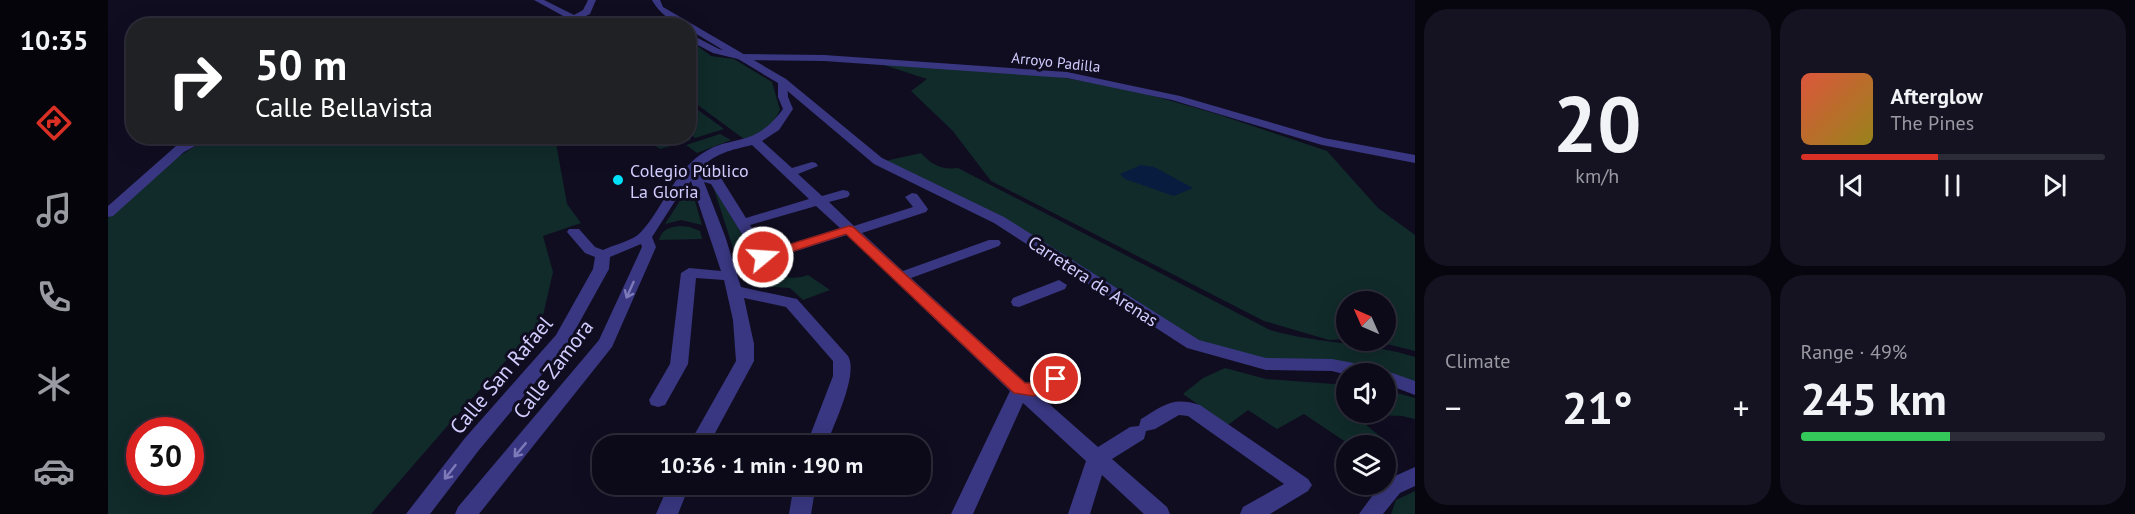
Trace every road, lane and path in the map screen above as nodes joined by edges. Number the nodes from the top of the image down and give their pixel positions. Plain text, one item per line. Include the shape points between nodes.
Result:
1 (538, 0) edge
2 (592, 0) edge
3 (656, 0) edge
4 (572, 17) joint
5 (677, 18) edge
6 (696, 30) edge
7 (696, 40) edge
8 (742, 57) junction
9 (782, 81) junction
10 (755, 141) junction
11 (191, 144) edge
12 (1415, 159) edge
13 (813, 166) dead end
14 (789, 172) junction
15 (693, 173) junction
16 (843, 194) dead end
17 (912, 197) dead end
18 (818, 200) junction
19 (108, 213) edge
20 (742, 223) junction
21 (849, 230) junction
22 (574, 232) dead end
23 (645, 237) junction
24 (994, 243) dead end
25 (603, 255) junction
26 (900, 277) junction
27 (731, 283) junction
28 (1059, 285) dead end
29 (1019, 302) dead end
30 (1336, 366) edge
31 (1056, 379) dead end
32 (1396, 381) edge
33 (1415, 388) edge
34 (1020, 389) junction
35 (658, 400) dead end
36 (704, 435) edge
37 (820, 435) edge
38 (1097, 458) junction
39 (1415, 476) edge
40 (676, 495) edge
41 (803, 495) edge
42 (417, 514) edge
43 (466, 514) edge
44 (668, 514) edge
45 (800, 514) edge
46 (962, 514) edge
47 (1079, 514) edge
48 (1159, 514) edge
49 (1251, 514) edge
50 (1370, 514) edge

1 - 4 street
2 - 4 street via 587,12
3 - 5 street, Carretera de Arenas via 660,8
6 - 8 street, Carretera de Arenas
7 - 8 street, Arroyo Padilla via 716,51
8 - 9 street, Carretera de Arenas
8 - 12 street, Arroyo Padilla via 824,58 1067,75 1154,93 1322,141
9 - 10 street via 788,109 775,128
9 - 30 street, Carretera de Arenas via 878,161 999,220 1193,344 1266,364
10 - 14 street
10 - 15 street via 719,149 708,155
11 - 19 street via 180,149
13 - 14 street
14 - 18 street
15 - 20 street via 716,181
15 - 23 street via 671,196
15 - 27 street via 703,192
16 - 18 street
17 - 21 street via 921,209
18 - 20 street
18 - 21 street
20 - 21 street via 763,257
21 - 26 street
22 - 25 street via 590,250
23 - 25 street
23 -> 43 street, Calle Zamora via 649,248 606,343
24 - 26 street
25 -> 42 street, Calle San Rafael via 601,269 562,339
26 - 34 street
27 - 35 street via 689,273 679,364
27 - 36 street via 745,362
27 - 37 street via 791,303 842,360 842,376
28 - 29 street
31 - 34 street via 1034,390
32 - 33 street
34 - 38 street
34 - 46 street
38 - 47 street
38 - 48 street
38 - 49 street via 1177,407 1193,410 1301,485
39 - 50 street via 1392,487
40 - 44 street
41 - 45 street

